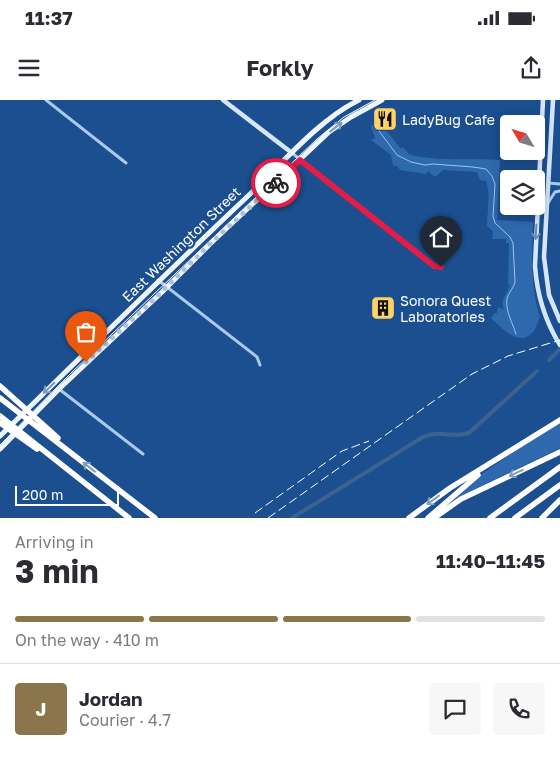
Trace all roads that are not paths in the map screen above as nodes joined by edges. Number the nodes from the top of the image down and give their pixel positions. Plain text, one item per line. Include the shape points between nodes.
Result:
1 (46, 100) edge
2 (223, 100) edge
3 (359, 100) edge
4 (382, 100) edge
5 (543, 100) edge
6 (552, 100) edge
7 (292, 153) junction
8 (299, 159) junction
9 (126, 163) dead end
10 (539, 170) edge
11 (548, 183) junction
12 (560, 184) edge
13 (560, 191) edge
14 (546, 206) junction
15 (537, 215) edge
16 (546, 215) joint
17 (441, 267) dead end
18 (158, 280) junction
19 (167, 287) junction
20 (560, 321) edge
21 (560, 345) edge
22 (260, 366) dead end
23 (0, 386) edge
24 (58, 389) junction
25 (0, 398) edge
26 (0, 416) edge
27 (560, 420) edge
28 (0, 423) edge
29 (43, 428) junction
30 (0, 436) edge
31 (29, 442) junction
32 (518, 446) junction
33 (0, 449) edge
34 (560, 452) edge
35 (143, 454) dead end
36 (560, 467) edge
37 (560, 486) edge
38 (560, 500) edge
39 (129, 518) edge
40 (155, 518) edge
41 (409, 518) edge
42 (428, 518) edge
43 (434, 518) edge
44 (490, 518) edge
45 (515, 518) edge
46 (542, 518) edge

1 - 9 street
2 - 7 main road
3 - 7 main road, East Washington Street via 330,119
8 -> 4 main road, East Washington Street via 342,123
5 - 10 main road
6 - 11 main road
7 - 8 street
7 - 18 main road, East Washington Street
8 - 17 street via 434,266
8 - 19 main road, East Washington Street
11 - 12 street
11 - 14 main road
13 - 14 street via 553,194
14 - 16 main road
15 -> 21 main road via 535,266 538,290 544,312
16 - 20 main road via 545,270 549,295
18 - 19 street
18 -> 30 main road, East Washington Street
19 - 22 street via 257,357
19 - 24 main road, East Washington Street
23 - 29 highway
24 - 33 main road, East Washington Street
24 - 35 street
25 - 29 highway
26 - 31 highway
27 - 32 highway
28 - 31 highway
40 -> 29 highway
31 - 39 highway
32 -> 41 highway
32 - 42 highway via 467,483
34 -> 43 highway via 468,496
36 - 44 highway
37 - 45 highway
38 - 46 highway

